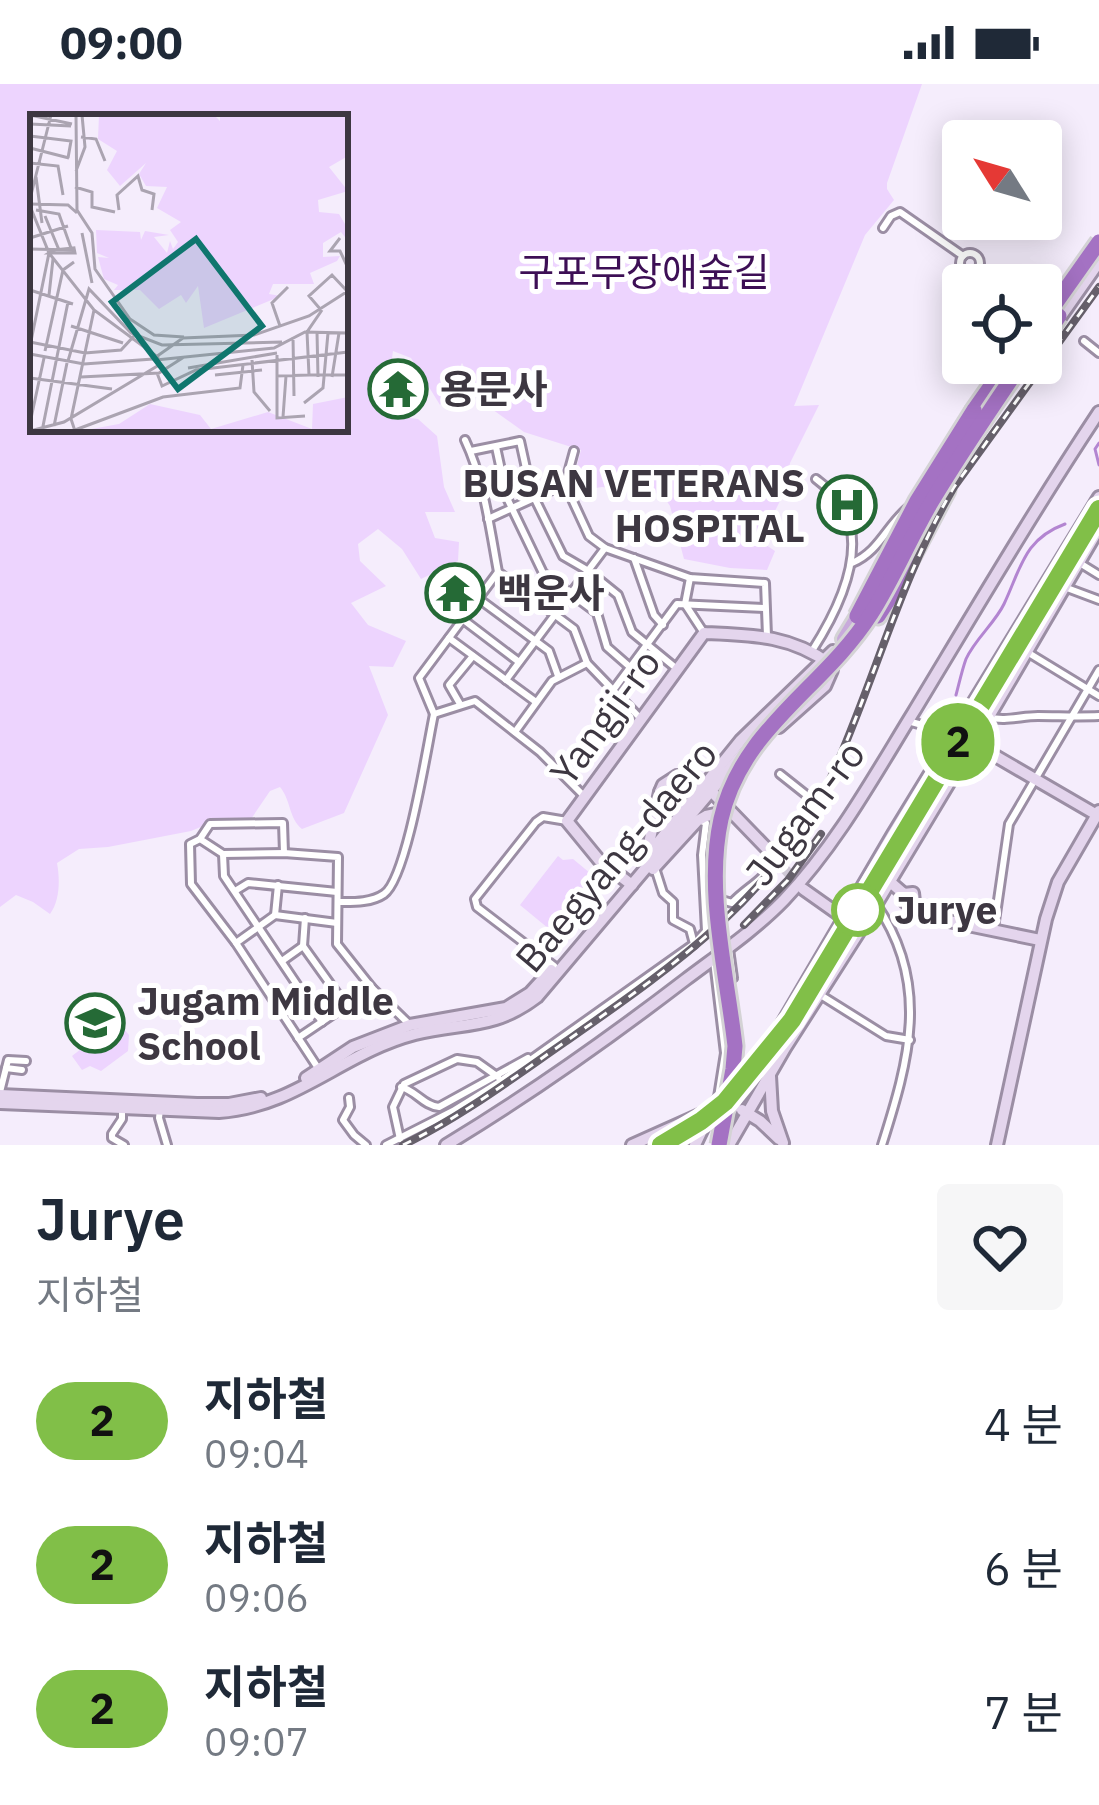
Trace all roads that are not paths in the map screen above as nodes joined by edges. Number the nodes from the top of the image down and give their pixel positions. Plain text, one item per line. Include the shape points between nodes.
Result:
1 (883, 228) dead end
2 (1099, 239) edge
3 (1099, 253) edge
4 (1099, 262) edge
5 (979, 264) edge
6 (1062, 298) edge
7 (1062, 303) edge
8 (1062, 306) edge
9 (1084, 341) dead end
10 (1099, 352) edge
11 (1002, 384) edge
12 (1003, 384) edge
13 (1005, 384) edge
14 (1006, 384) edge
15 (1099, 412) edge
16 (465, 440) dead end
17 (496, 447) junction
18 (470, 452) junction
19 (574, 452) dead end
20 (816, 479) dead end
21 (565, 484) junction
22 (536, 497) junction
23 (1099, 497) edge
24 (512, 508) junction
25 (918, 508) junction
26 (488, 519) junction
27 (1099, 528) edge
28 (605, 548) junction
29 (634, 558) junction
30 (1078, 562) junction
31 (852, 563) junction
32 (587, 570) junction
33 (498, 572) junction
34 (1099, 575) edge
35 (690, 578) junction
36 (1064, 586) junction
37 (571, 592) junction
38 (479, 599) junction
39 (1099, 600) edge
40 (685, 604) junction
41 (765, 608) junction
42 (555, 614) junction
43 (463, 620) junction
44 (863, 622) joint
45 (663, 625) junction
46 (704, 633) junction
47 (767, 635) junction
48 (449, 638) junction
49 (535, 640) junction
50 (849, 642) junction
51 (648, 646) junction
52 (812, 651) junction
53 (1028, 652) junction
54 (473, 656) junction
55 (519, 662) junction
56 (587, 663) junction
57 (830, 666) junction
58 (631, 668) junction
59 (677, 669) junction
60 (1099, 670) edge
61 (558, 676) junction
62 (506, 680) junction
63 (1088, 689) junction
64 (614, 690) junction
65 (981, 691) junction
66 (1099, 696) edge
67 (536, 702) junction
68 (460, 704) junction
69 (968, 711) junction
70 (434, 714) junction
71 (1099, 716) edge
72 (988, 717) junction
73 (640, 718) junction
74 (1071, 718) junction
75 (908, 721) junction
76 (515, 731) junction
77 (954, 732) junction
78 (972, 743) junction
79 (780, 774) dead end
80 (1035, 779) junction
81 (697, 782) dead end
82 (660, 792) junction
83 (715, 795) dead end
84 (584, 796) junction
85 (731, 811) junction
86 (680, 814) junction
87 (1098, 814) edge
88 (699, 820) junction
89 (567, 821) junction
90 (200, 839) junction
91 (284, 853) junction
92 (223, 854) junction
93 (772, 855) tunnel mouth
94 (650, 863) junction
95 (633, 881) junction
96 (889, 881) junction
97 (278, 884) junction
98 (803, 889) tunnel mouth
99 (235, 891) junction
100 (338, 892) junction
101 (703, 895) junction
102 (338, 902) junction
103 (876, 904) junction
104 (275, 916) junction
105 (305, 918) junction
106 (844, 918) junction
107 (337, 923) junction
108 (258, 928) junction
109 (993, 932) junction
110 (1040, 940) junction
111 (236, 943) junction
112 (694, 944) junction
113 (303, 946) junction
114 (729, 946) junction
115 (846, 950) junction
116 (714, 958) junction
117 (282, 962) junction
118 (554, 966) junction
119 (372, 988) junction
120 (819, 994) junction
121 (346, 1006) junction
122 (322, 1022) junction
123 (413, 1030) junction
124 (298, 1038) junction
125 (910, 1040) junction
126 (769, 1046) junction
127 (24, 1065) dead end
128 (748, 1067) junction
129 (321, 1072) junction
130 (770, 1073) junction
131 (499, 1077) junction
132 (401, 1087) junction
133 (349, 1099) dead end
134 (0, 1100) edge
135 (734, 1106) junction
136 (122, 1108) junction
137 (711, 1108) junction
138 (160, 1109) junction
139 (748, 1113) junction
140 (760, 1121) junction
141 (737, 1132) junction
142 (400, 1139) junction
143 (784, 1144) edge
144 (124, 1145) edge
145 (166, 1145) edge
146 (366, 1145) edge
147 (386, 1145) edge
148 (446, 1145) edge
149 (632, 1145) edge
150 (695, 1145) edge
151 (714, 1145) edge
152 (729, 1145) edge
153 (882, 1145) edge
154 (998, 1145) edge

1 - 5 street via 900,212
2 - 6 highway, bridge
3 - 7 highway, bridge
4 - 8 main road
9 - 10 street
11 - 25 main road, Baegyang-daero
12 - 44 highway, bridge via 917,501
13 - 151 highway, bridge via 869,617 750,750 727,796 715,866 735,1046
14 - 50 main road, Baegyang-daero via 871,623
15 - 75 main road, Jugam-ro
16 - 18 street
17 - 18 street
17 - 22 street via 520,442
17 - 24 street
18 - 26 street
19 - 21 street
20 - 31 street via 843,506
21 - 22 street
21 - 28 street via 589,536
22 - 24 street
22 - 32 street via 563,556
23 - 65 main road
24 - 26 street
24 - 37 street via 543,573
25 - 31 street via 906,508 880,544
25 - 50 main road, Baegyang-daero
26 - 33 street
27 - 30 main road
28 - 29 street
28 - 32 street
29 - 35 street
29 - 45 street
30 - 34 street
30 - 36 main road
31 - 52 street
32 - 37 street
32 - 51 street via 618,595 632,632
33 - 38 street
33 - 42 street
35 - 40 street
35 - 41 street via 765,583
36 - 39 street
36 - 53 main road
37 - 42 street
37 - 58 street via 597,613 607,647
38 - 43 street
38 - 49 street
40 - 41 street
40 - 45 street
40 - 46 street, Yangji-ro
41 - 47 street
42 - 49 street
42 - 56 street via 574,629
43 - 48 street
43 - 55 street
44 - 50 main road
45 - 51 street
46 - 47 main road, Yangji-ro
46 - 59 main road, Yangji-ro
47 - 52 main road, Yangji-ro
48 - 54 street
48 - 70 street via 418,678
49 - 55 street
49 - 61 street
50 - 57 main road, Baegyang-daero
51 - 58 street
51 - 59 street
52 - 57 main road, Yangji-ro
53 - 63 street
53 - 72 main road
54 - 62 street
54 - 68 street via 449,685
55 - 62 street
56 - 61 street
56 - 64 street
57 - 85 main road via 825,686 733,781
57 - 86 main road, Baegyang-daero via 750,731
57 - 95 main road, Baegyang-daero via 751,743
58 - 64 street
59 - 73 main road, Yangji-ro
60 - 63 street
61 - 67 street
62 - 67 street
63 - 66 street
63 - 74 street
64 - 73 street
65 - 69 main road
65 - 72 main road via 973,716
67 - 76 street
68 - 70 street
68 - 76 street via 475,701
69 - 75 street via 957,704 922,725
69 - 77 main road
70 - 102 street via 394,883 373,899
71 - 74 street
72 - 74 street
72 - 78 main road
73 - 84 main road, Yangji-ro
74 - 80 street
75 - 114 main road, Jugam-ro via 813,866
76 - 84 street
77 - 78 main road
77 - 106 main road
78 - 80 main road
78 - 96 main road
79 - 101 street via 814,801 792,841 732,903
80 - 87 main road
80 - 109 street via 1009,824
81 - 82 main road via 677,776
82 - 86 main road via 665,808
82 - 94 main road
83 - 85 main road
84 - 89 main road, Yangji-ro
85 - 88 main road
85 - 93 main road
86 - 94 main road, Baegyang-daero
87 - 110 main road via 1058,882
88 - 94 main road
88 - 101 street via 706,823
89 - 95 main road, Yangji-ro via 599,860
89 - 118 street, Baegyang-daero via 536,822 475,899
90 - 91 street via 210,824 283,823
90 - 92 street
90 - 111 street via 190,844 191,884
91 - 92 street
91 - 100 street via 338,856
92 - 99 street
94 - 95 main road, Baegyang-daero
94 - 112 street via 673,902 673,920 690,929
95 - 118 main road, Baegyang-daero
95 - 123 main road, Baegyang-daero via 517,1012
96 - 103 main road
96 - 109 main road via 922,913
97 - 99 street
97 - 100 street
97 - 104 street
98 - 106 main road
99 - 108 street
100 - 102 street
101 - 112 street via 706,931
102 - 107 street
103 - 115 main road
103 - 125 street via 909,977
104 - 105 street
104 - 108 street
105 - 107 street
105 - 113 street
106 - 115 main road via 851,926
106 - 126 main road
107 - 119 street via 337,944
108 - 111 street
108 - 117 street
109 - 110 main road
110 - 154 main road
111 - 124 street
112 - 131 street
113 - 117 street
113 - 121 street
114 - 116 main road, Jugam-ro
114 - 128 street
115 - 120 main road
116 - 137 street via 725,1053
116 - 148 main road, Jugam-ro
117 - 122 street
118 - 123 main road, Baegyang-daero via 506,1008
119 - 121 street
119 - 123 street
120 - 125 street via 886,1036
120 - 130 main road
121 - 122 street
122 - 124 street
123 - 129 main road, Baegyang-daero via 353,1047
124 - 129 street
125 - 153 street
126 - 128 main road
126 - 135 main road
127 - 134 street via 8,1060
128 - 137 main road
129 - 134 main road, Baegyang-daero via 229,1104
129 - 138 main road, Baegyang-daero via 300,1090 245,1110
130 - 139 main road
130 - 143 main road
131 - 132 street via 457,1059
131 - 132 street via 436,1107
131 - 142 street
132 - 142 street via 393,1107
133 - 146 street via 343,1120
134 - 136 main road, Baegyang-daero
135 - 137 main road
135 - 139 main road
135 - 151 main road
136 - 138 main road, Baegyang-daero
136 - 144 street via 112,1138
137 - 149 main road
137 - 150 main road
138 - 145 street
139 - 140 main road
139 - 141 main road
140 - 141 main road
140 - 143 main road
141 - 152 main road
142 - 147 street

